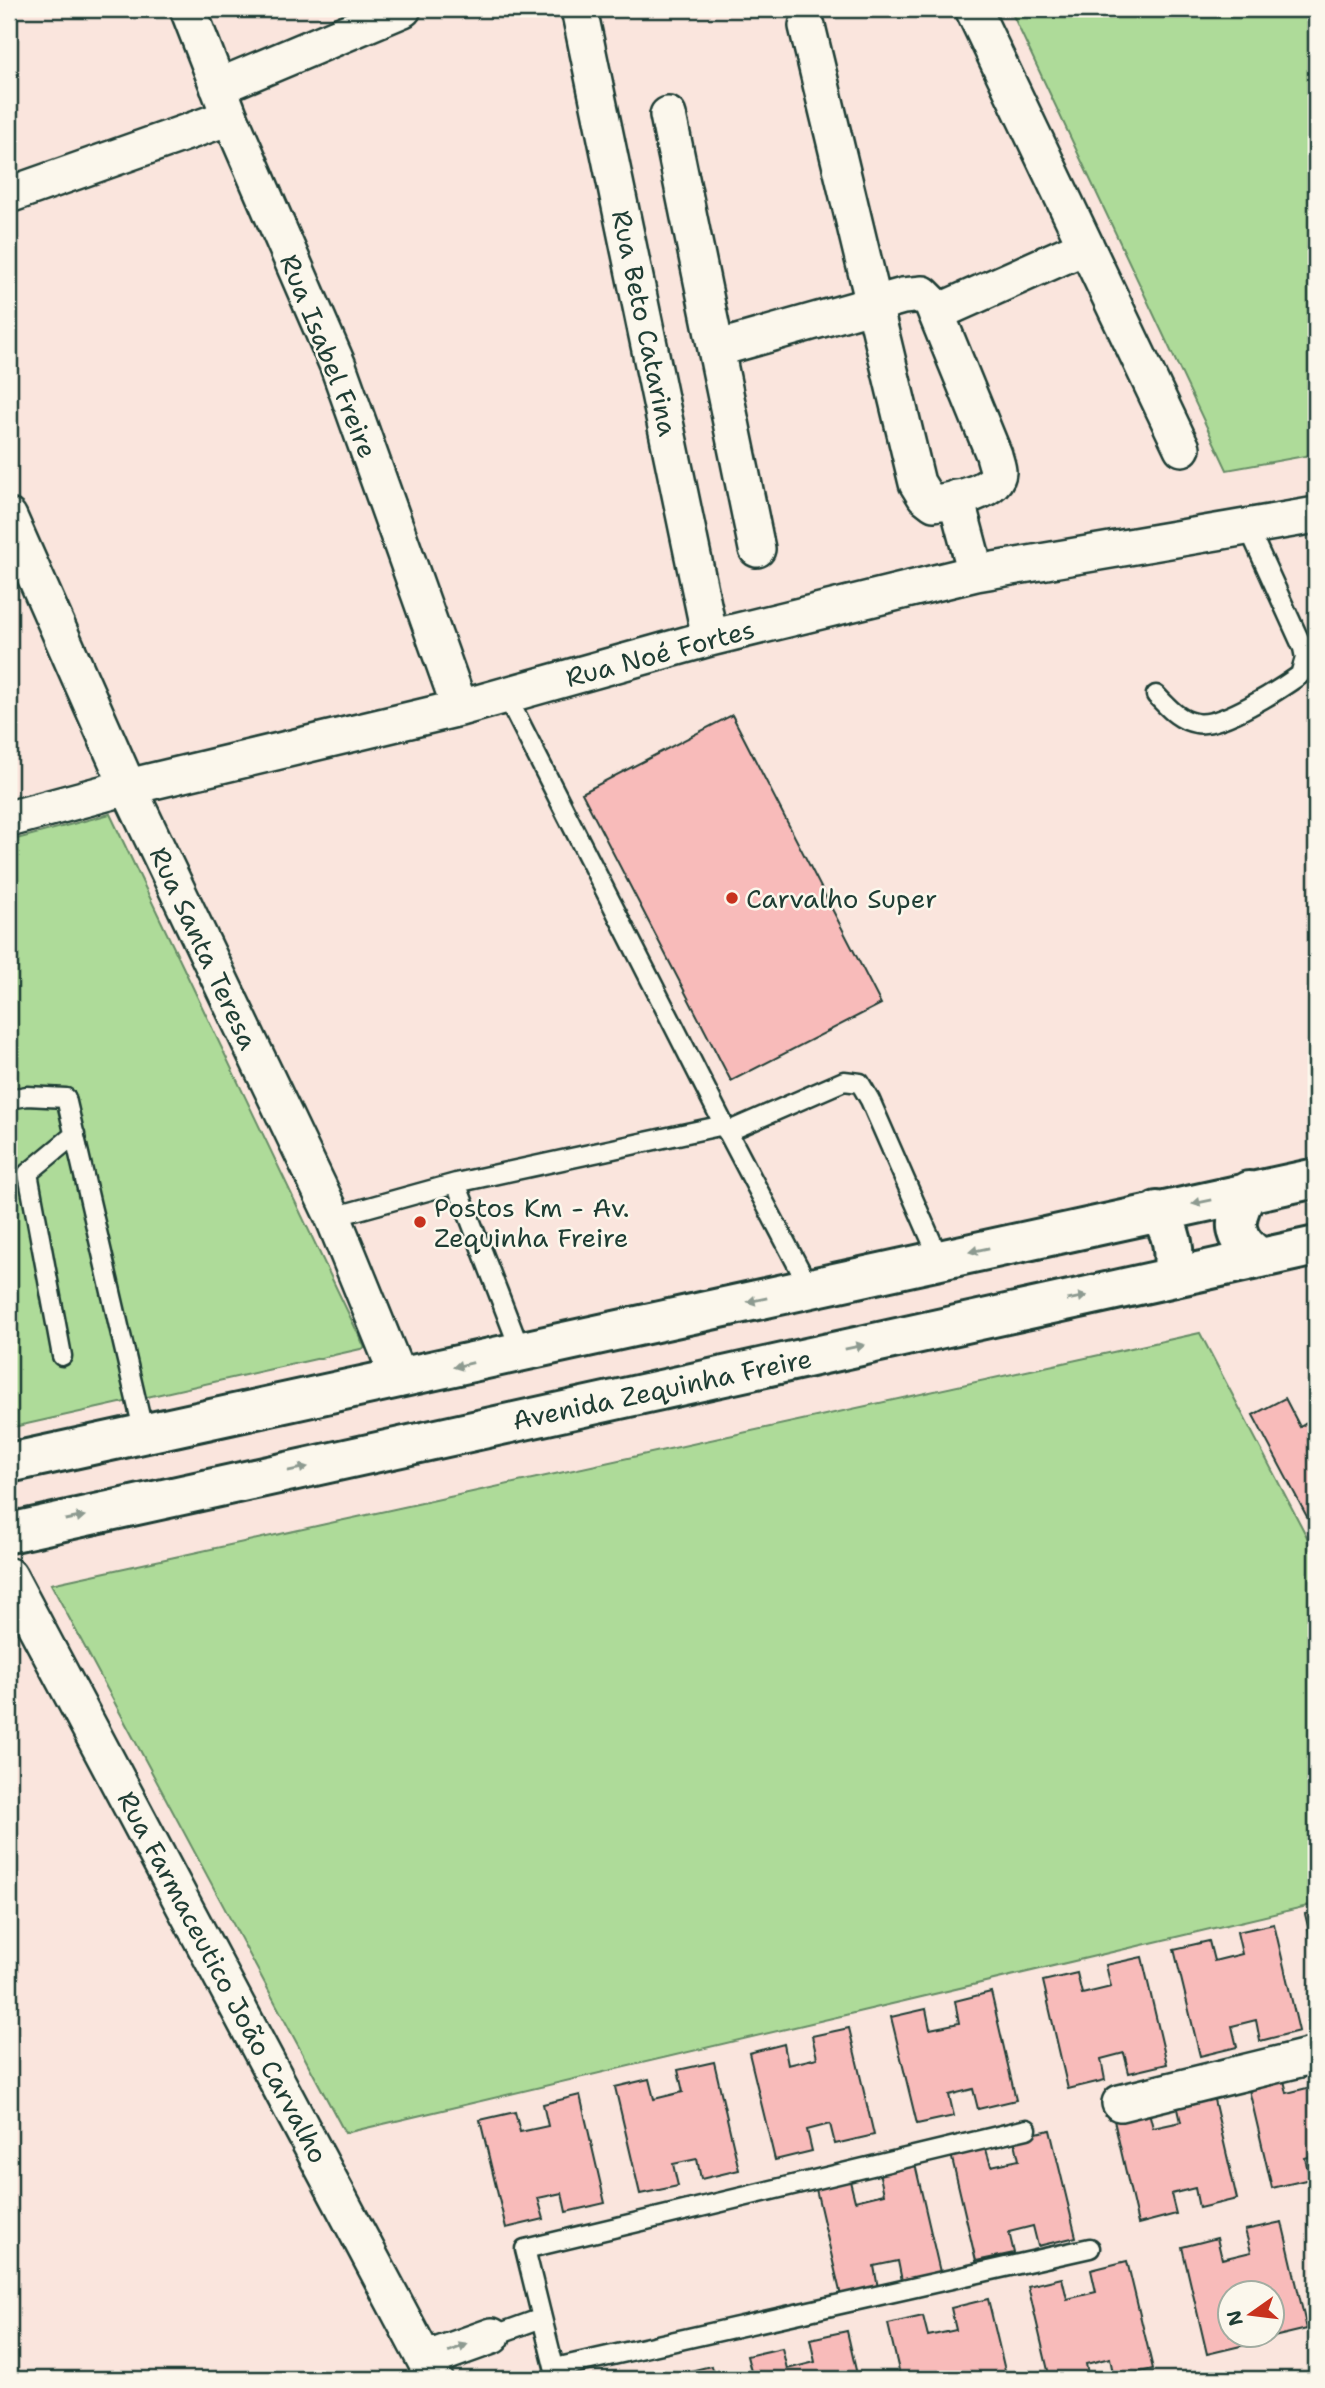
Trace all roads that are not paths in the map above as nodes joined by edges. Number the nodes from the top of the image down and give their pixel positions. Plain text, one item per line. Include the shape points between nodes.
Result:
1 (188, 9) edge
2 (403, 9) edge
3 (579, 9) edge
4 (973, 9) edge
5 (807, 26) dead end
6 (224, 102) junction
7 (668, 115) dead end
8 (9, 195) edge
9 (1086, 246) junction
10 (874, 305) junction
11 (936, 313) junction
12 (716, 349) junction
13 (1182, 448) dead end
14 (956, 498) junction
15 (1316, 515) edge
16 (9, 517) edge
17 (1248, 527) junction
18 (757, 549) dead end
19 (976, 573) junction
20 (710, 638) junction
21 (506, 695) junction
22 (1156, 695) dead end
23 (460, 708) junction
24 (128, 787) junction
25 (9, 819) edge
26 (9, 1099) edge
27 (726, 1129) junction
28 (75, 1135) junction
29 (1316, 1178) edge
30 (456, 1183) junction
31 (1250, 1191) junction
32 (1157, 1212) junction
33 (333, 1217) junction
34 (1315, 1249) edge
35 (939, 1258) junction
36 (1261, 1258) junction
37 (1172, 1277) junction
38 (810, 1289) junction
39 (522, 1352) junction
40 (62, 1356) dead end
41 (399, 1379) junction
42 (144, 1434) junction
43 (9, 1463) edge
44 (9, 1533) edge
45 (9, 1576) edge
46 (1316, 2055) edge
47 (1120, 2103) dead end
48 (1027, 2129) dead end
49 (1090, 2248) dead end
50 (542, 2318) junction
51 (492, 2336) joint
52 (430, 2370) edge
53 (556, 2374) edge

1 - 6 street, Rua Isabel Freire
2 - 6 street
3 - 20 street, Rua Beto Catarina
4 - 9 street
5 - 10 street
6 - 8 street
6 - 23 street, Rua Isabel Freire via 338,366
7 - 12 street
9 - 11 street
9 - 13 street
10 - 11 street via 923,294
10 - 12 street
10 - 14 street via 917,483 934,503
11 - 14 street via 998,471 985,489
12 - 18 street
14 - 19 street
15 - 17 street, Rua Noé Fortes
16 - 24 street, Rua Santa Teresa
17 - 19 street, Rua Noé Fortes
17 - 22 lane via 1303,648 1300,675 1248,707 1198,724 1174,714
19 - 20 street, Rua Noé Fortes
20 - 21 street, Rua Noé Fortes
21 - 23 street, Rua Noé Fortes
21 - 27 lane
23 - 24 street, Rua Noé Fortes
24 - 25 street, Rua Noé Fortes
24 - 33 street, Rua Santa Teresa
26 - 28 lane via 66,1098
27 - 30 lane
27 - 35 lane via 844,1081 860,1083
27 - 38 lane
28 - 40 lane via 28,1174
28 - 42 lane
29 - 31 main road
30 - 33 lane
30 - 39 lane
31 -> 32 main road
31 - 36 main road via 1235,1219 1238,1234
32 -> 35 main road
32 - 37 main road via 1174,1245
33 - 41 street, Rua Santa Teresa
34 - 36 main road, Avenida Zequinha Freire
35 - 38 main road
36 - 37 main road, Avenida Zequinha Freire
44 -> 37 main road, Avenida Zequinha Freire
38 -> 39 main road
39 -> 41 main road
41 - 42 main road
42 - 43 main road
45 - 52 street, Rua Farmaceutico João Carvalho
46 - 47 street
48 - 50 lane via 525,2249
49 - 53 lane
50 - 51 lane
50 - 53 lane
52 -> 51 street

